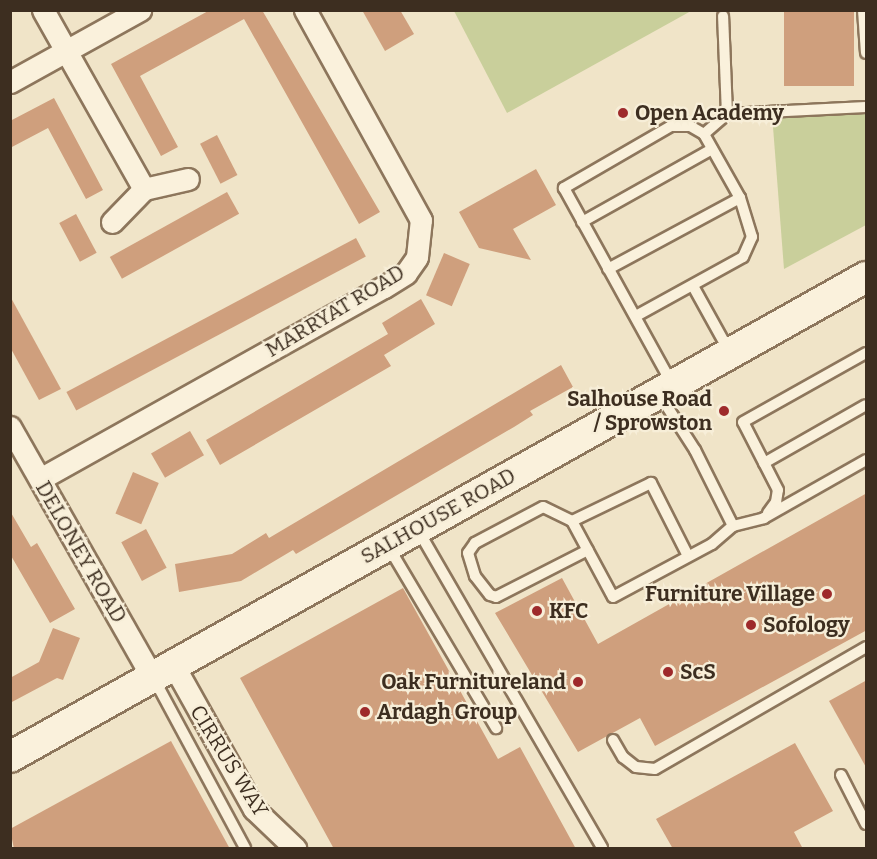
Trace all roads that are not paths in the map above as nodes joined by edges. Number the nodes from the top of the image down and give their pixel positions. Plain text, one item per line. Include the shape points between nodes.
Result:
1 (43, 10) edge
2 (140, 10) edge
3 (306, 10) edge
4 (863, 10) edge
5 (723, 16) dead end
6 (66, 51) junction
7 (867, 53) edge
8 (10, 82) edge
9 (867, 107) edge
10 (727, 114) junction
11 (705, 134) junction
12 (712, 149) junction
13 (188, 179) dead end
14 (144, 189) junction
15 (740, 198) junction
16 (112, 222) dead end
17 (582, 222) junction
18 (608, 269) junction
19 (867, 277) edge
20 (693, 286) junction
21 (636, 316) junction
22 (867, 352) edge
23 (730, 354) junction
24 (666, 390) junction
25 (867, 405) edge
26 (10, 427) edge
27 (867, 460) edge
28 (764, 463) junction
29 (40, 479) junction
30 (764, 518) junction
31 (572, 521) junction
32 (733, 526) junction
33 (417, 527) junction
34 (386, 544) junction
35 (588, 550) junction
36 (688, 556) junction
37 (867, 647) edge
38 (163, 671) junction
39 (496, 728) dead end
40 (613, 740) dead end
41 (10, 757) edge
42 (841, 775) dead end
43 (867, 824) edge
44 (245, 849) edge
45 (295, 849) edge
46 (602, 849) edge

1 - 6 street
2 - 6 street
3 - 29 street, MARRYAT ROAD via 421,220 417,257 406,273 384,287
4 - 7 lane
5 - 10 lane
6 - 8 street
6 - 14 street
9 - 10 lane
10 - 11 lane
11 - 12 lane
11 - 17 lane via 690,126 671,126 564,188
12 - 15 lane
12 - 17 lane
13 - 14 street
14 - 16 street
15 - 18 lane
15 - 20 lane via 752,237 743,257
17 - 18 lane
18 - 21 lane
19 - 23 street, SALHOUSE ROAD
20 - 21 lane
20 - 23 lane
21 - 24 lane
22 - 28 lane via 743,422
23 - 24 street, SALHOUSE ROAD
24 - 32 lane
24 - 33 street, SALHOUSE ROAD
25 - 28 lane
26 - 29 street, DELONEY ROAD
27 - 30 lane
28 - 30 lane via 778,496
29 - 38 street, DELONEY ROAD
30 - 32 lane
31 - 35 lane
31 - 35 lane via 543,507 475,543 468,554 475,576 496,597
31 - 36 lane via 651,483
32 - 36 lane
33 - 34 street, SALHOUSE ROAD
33 - 46 lane
34 - 38 street, SALHOUSE ROAD
34 - 39 lane
35 - 36 lane via 614,597
37 - 40 lane via 655,769 636,767 623,757
38 - 41 street, SALHOUSE ROAD
38 - 44 lane
38 - 45 street, CIRRUS WAY via 254,809
42 - 43 lane

